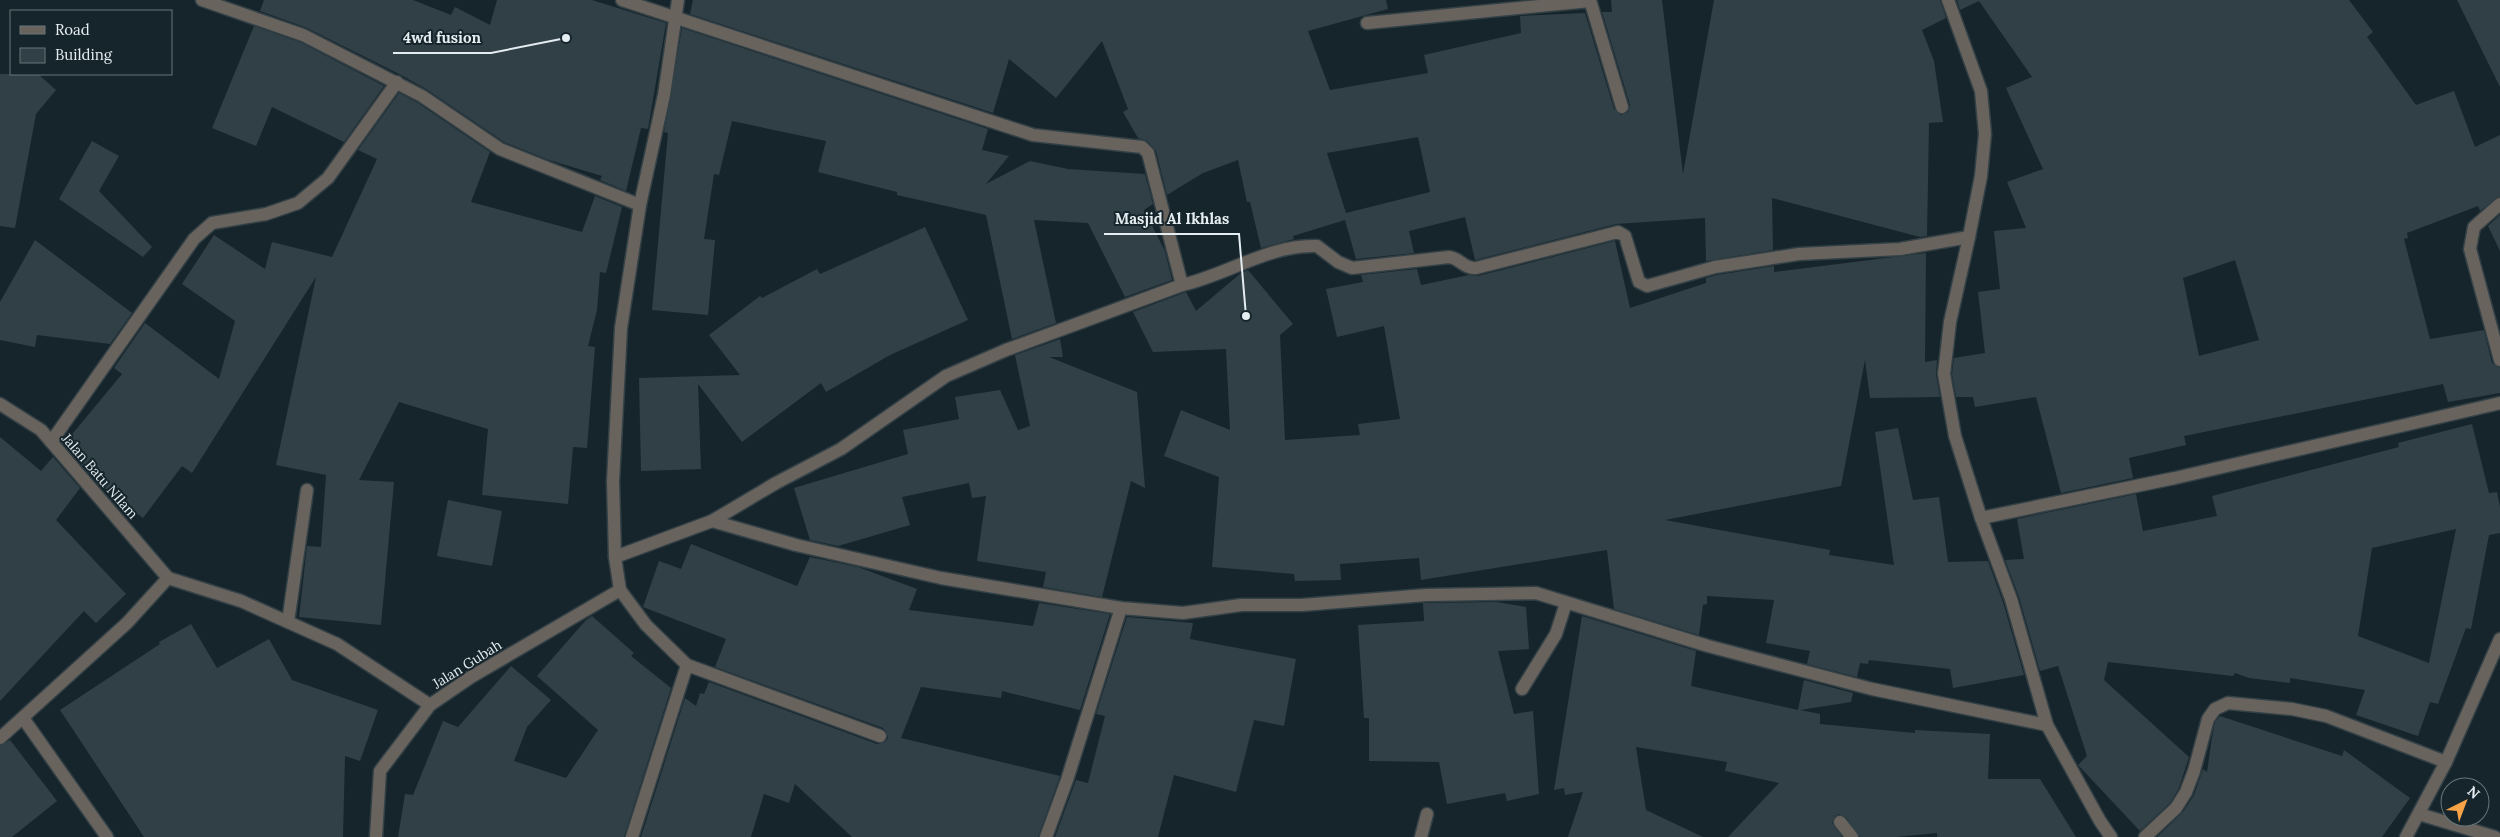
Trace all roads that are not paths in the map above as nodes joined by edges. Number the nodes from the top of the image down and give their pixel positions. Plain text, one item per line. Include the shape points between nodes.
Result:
1 (202, 0) edge
2 (622, 0) edge
3 (678, 0) edge
4 (1948, 0) edge
5 (1590, 1) edge
6 (675, 19) junction
7 (1367, 23) dead end
8 (397, 82) junction
9 (1622, 107) dead end
10 (2500, 204) edge
11 (640, 205) junction
12 (1969, 238) junction
13 (1182, 285) junction
14 (2500, 360) edge
15 (2500, 403) edge
16 (0, 404) edge
17 (51, 442) junction
18 (307, 490) dead end
19 (1981, 518) junction
20 (712, 521) junction
21 (615, 557) junction
22 (168, 578) junction
23 (620, 590) junction
24 (1566, 603) junction
25 (1121, 608) junction
26 (288, 622) junction
27 (2500, 639) edge
28 (687, 665) junction
29 (1522, 689) dead end
30 (430, 705) junction
31 (23, 718) junction
32 (2047, 725) junction
33 (880, 736) dead end
34 (0, 738) edge
35 (2446, 762) junction
36 (1427, 814) dead end
37 (2419, 814) junction
38 (1840, 822) dead end
39 (107, 837) edge
40 (376, 837) edge
41 (632, 837) edge
42 (1046, 837) edge
43 (1421, 837) edge
44 (1852, 837) edge
45 (2112, 837) edge
46 (2145, 837) edge
47 (2406, 837) edge
48 (2495, 837) edge

1 - 8 street via 304,35
2 - 6 street
3 - 6 street
4 - 12 street via 1981,91 1985,134
5 - 7 street
5 - 9 street
6 - 11 street via 664,94
6 - 13 street via 1033,135 1144,148 1148,153
8 - 11 street via 500,149
8 - 17 street via 328,178 298,203 266,214 212,223 194,239
10 - 14 street via 2474,227 2470,249
11 - 21 street via 622,328 613,481
12 - 13 street via 1900,249 1799,254 1715,268 1648,286 1639,282 1625,236 1618,232 1476,268 1469,268 1449,257 1352,268 1338,262 1321,248 1312,246 1251,260
12 - 19 street via 1950,322 1944,374 1955,436
13 - 20 street via 1006,350 946,376 841,450
15 - 19 street via 2175,478
16 - 17 street, Jalan Batu NIlam via 41,430
17 - 22 street, Jalan Batu NIlam
18 - 26 street
19 - 32 street via 2011,599
20 - 21 street
20 - 25 street via 796,545 941,578
21 - 23 street
22 - 26 street via 241,602
22 - 31 street via 127,623
23 - 28 street via 646,625
23 - 30 street, Jalan Gubah
24 - 25 street via 1536,593 1520,592 1426,595 1302,605 1241,605 1183,614
24 - 29 street via 1556,634
24 - 32 street via 1708,646 1872,689
25 - 42 street
26 - 30 street via 337,644
27 - 35 street
28 - 33 street
28 - 41 street
30 - 40 street, Jalan Gubah via 380,771
31 - 34 street
31 - 39 street
32 - 45 street
35 - 37 street
35 - 46 street via 2326,716 2228,703 2215,709 2208,719 2186,792 2176,808
36 - 43 street
37 - 47 street
37 - 48 street
38 - 44 street

